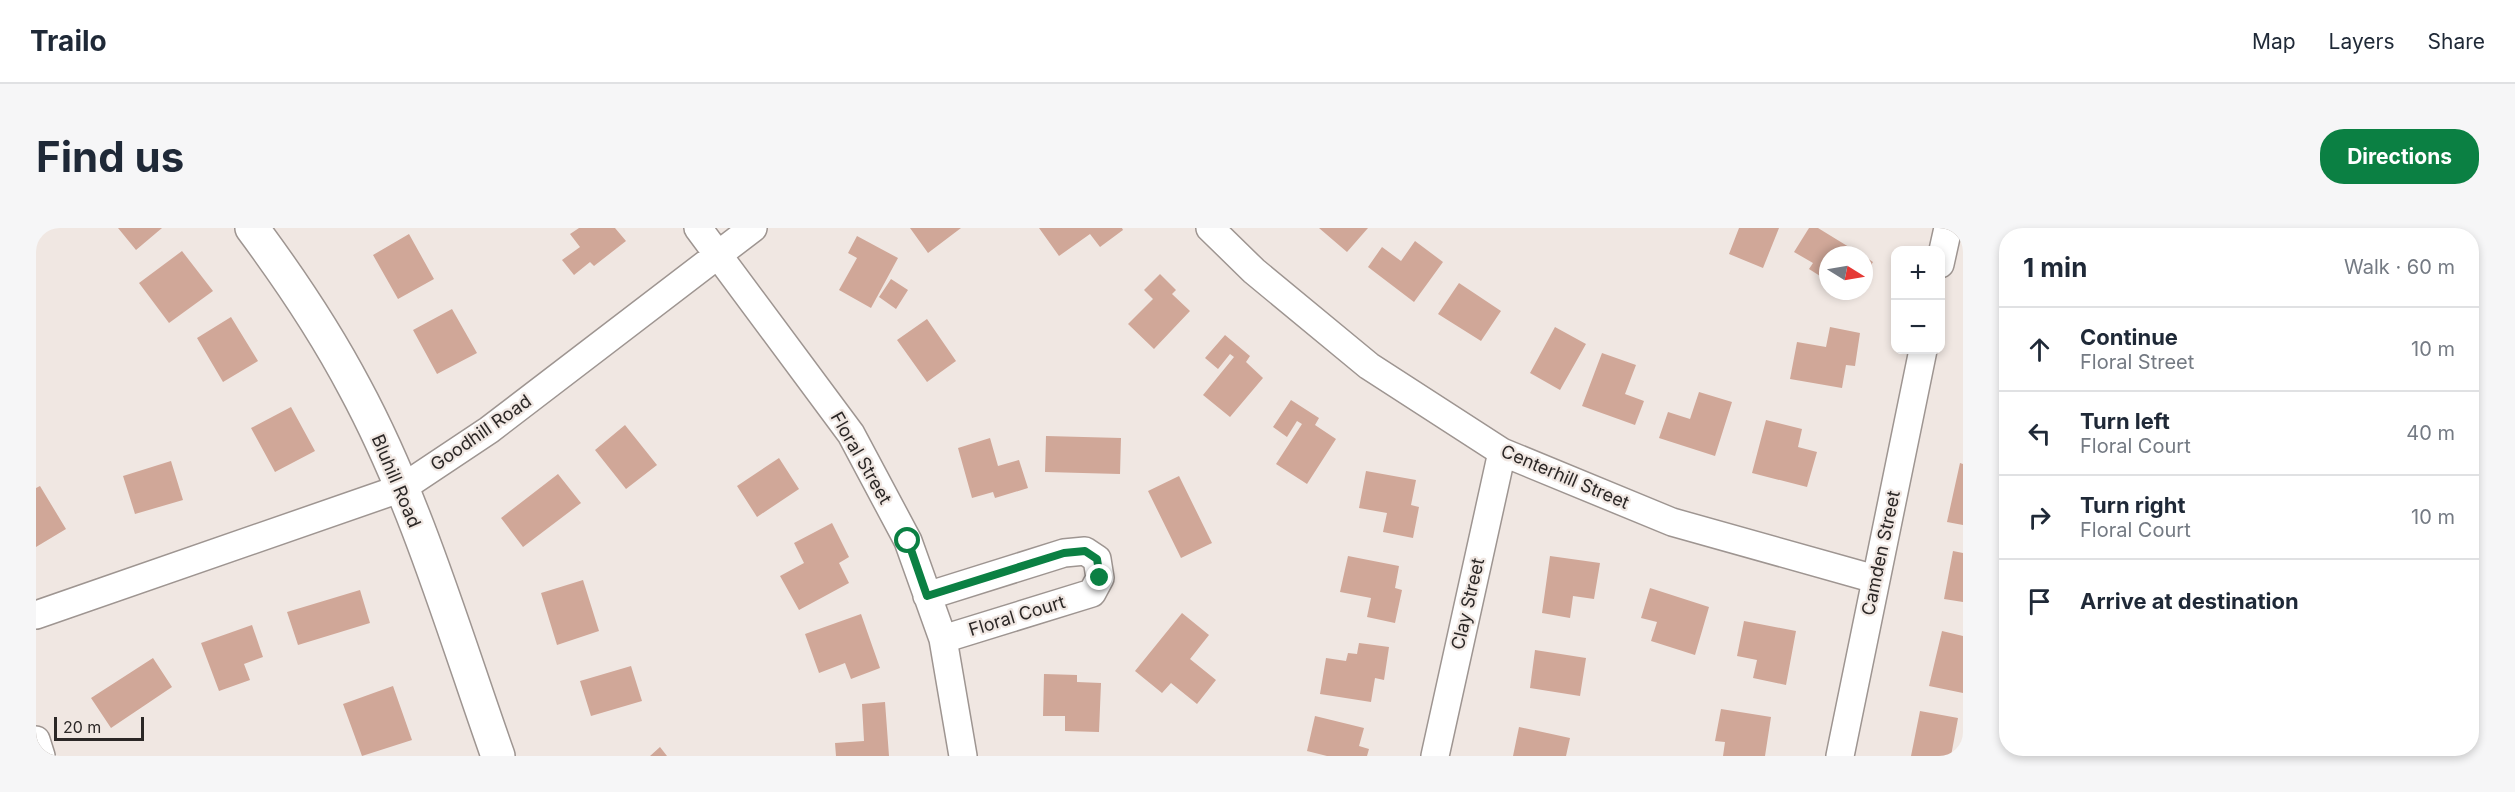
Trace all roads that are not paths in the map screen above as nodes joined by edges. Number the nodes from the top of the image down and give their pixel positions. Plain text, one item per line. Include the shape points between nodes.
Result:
1 (252, 228) edge
2 (698, 228) edge
3 (753, 228) edge
4 (1210, 228) edge
5 (1948, 228) edge
6 (1944, 246) edge
7 (718, 255) junction
8 (1922, 354) edge
9 (1502, 452) junction
10 (402, 488) junction
11 (1875, 579) junction
12 (927, 596) junction
13 (36, 615) edge
14 (943, 639) junction
15 (36, 740) edge
16 (41, 756) edge
17 (498, 756) edge
18 (963, 756) edge
19 (1435, 756) edge
20 (1840, 756) edge

1 - 10 street, Bluhill Road via 301,294 351,380
2 - 7 street, Floral Street
3 - 7 street, Goodhill Road
4 - 9 street, Centerhill Street via 1254,271 1368,366
5 - 6 street
7 - 10 street, Goodhill Road via 489,430
7 - 12 street, Floral Street via 851,434 908,541
8 - 11 street, Camden Street
9 - 11 street, Centerhill Street via 1672,522
9 - 19 street, Clay Street
10 - 13 street, Goodhill Road
10 - 17 street, Bluhill Road
11 - 20 street, Camden Street
12 - 14 street, Floral Street
12 - 14 street, Floral Court via 1064,553 1085,551 1097,559 1100,578 1092,592
14 - 18 street, Floral Street
15 - 16 street

